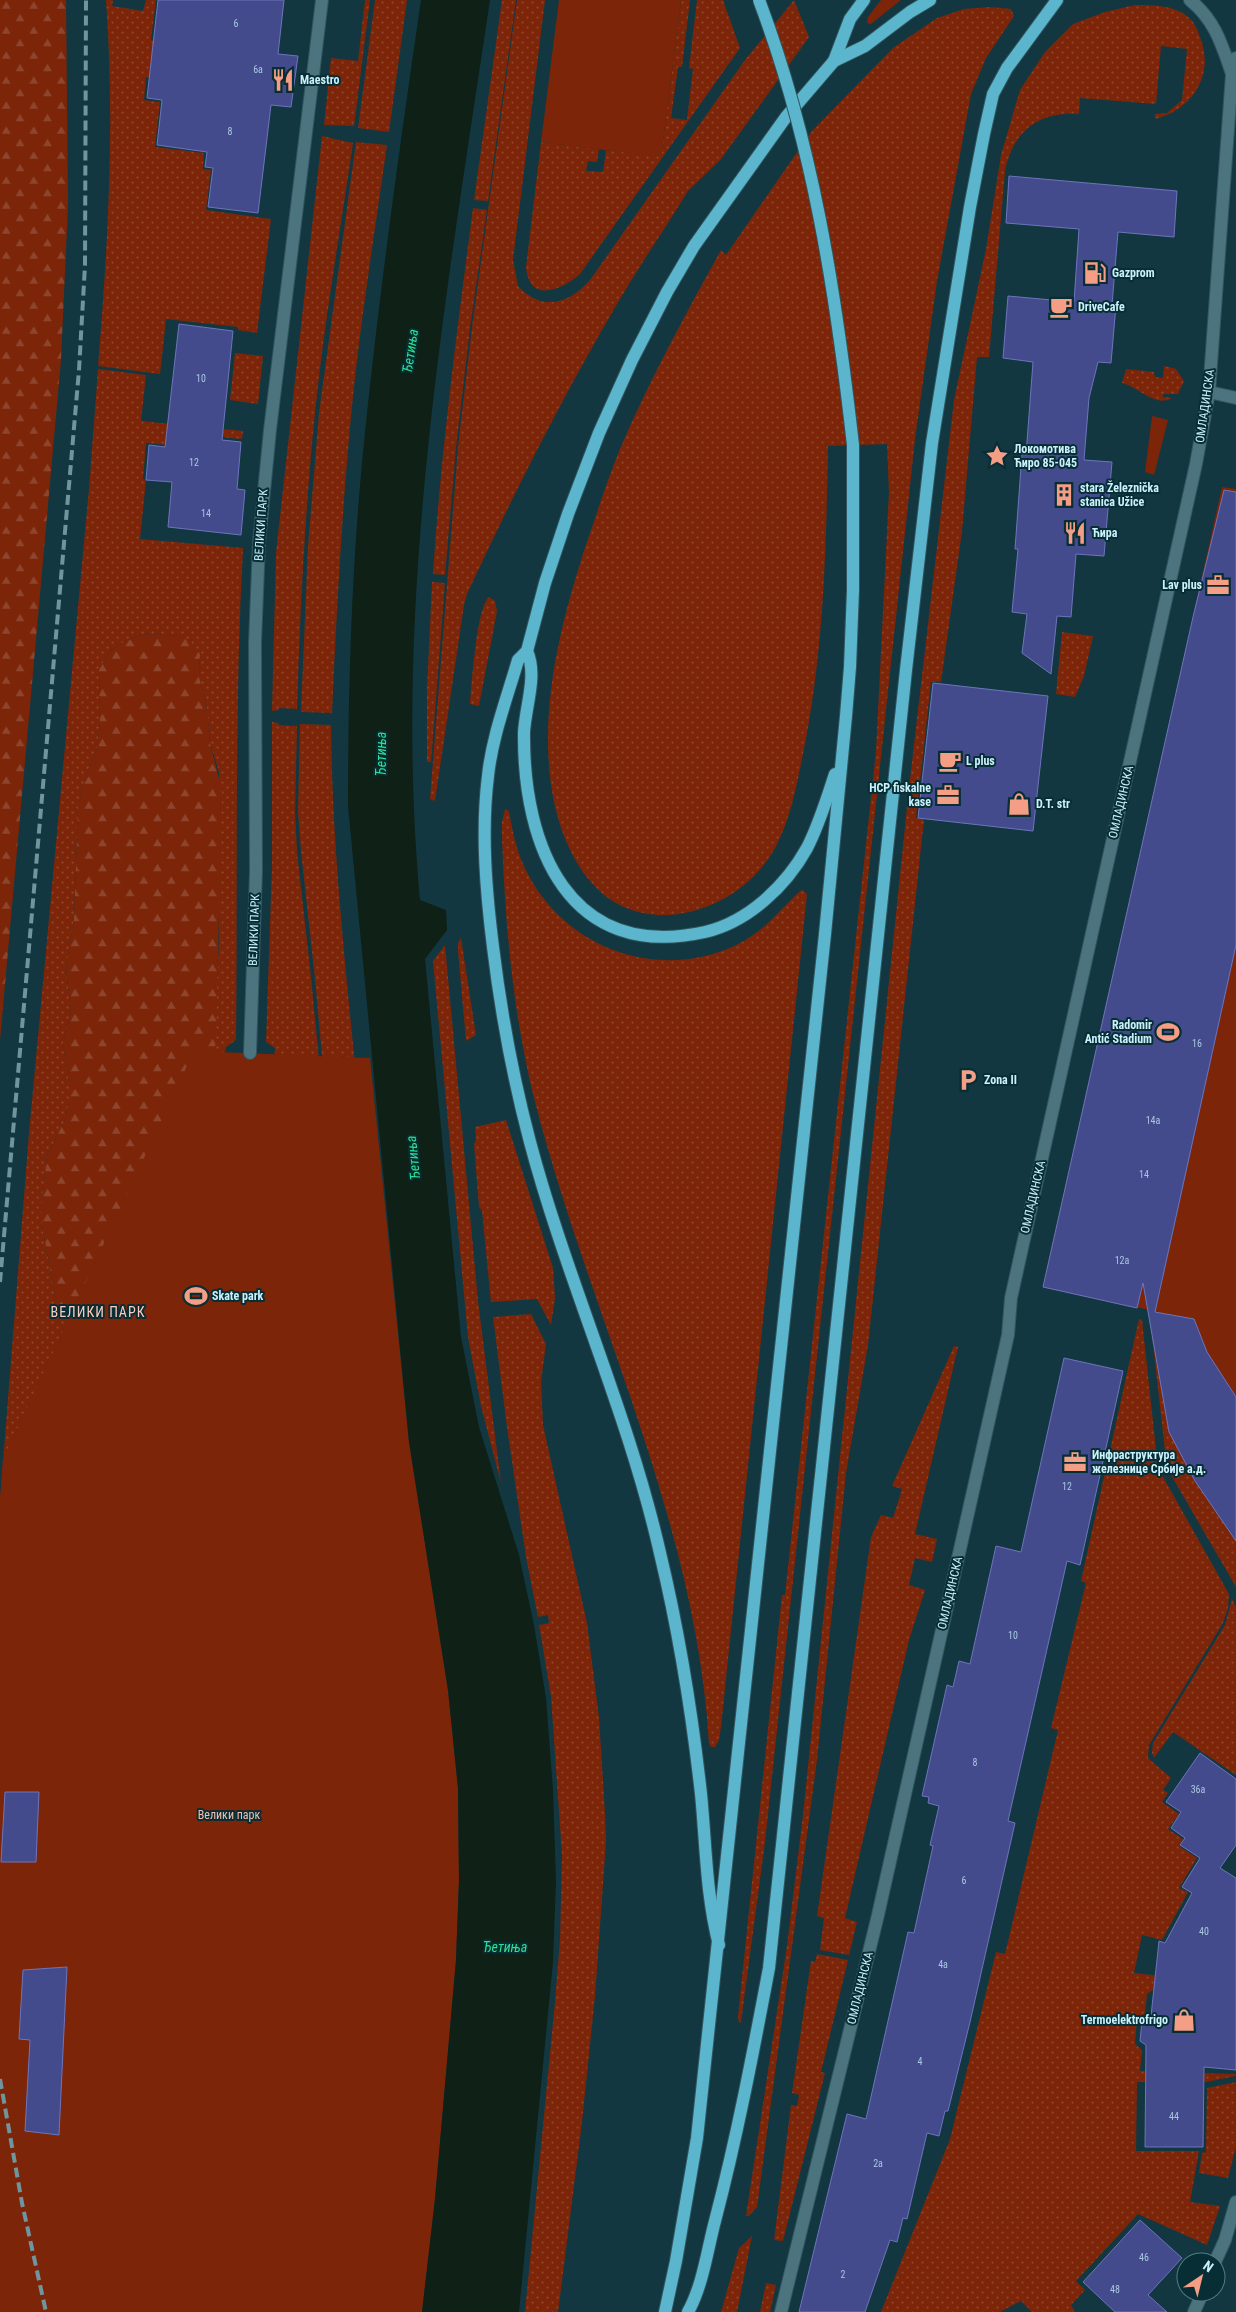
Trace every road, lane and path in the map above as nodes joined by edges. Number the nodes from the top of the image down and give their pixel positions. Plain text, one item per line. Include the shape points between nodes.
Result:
1 (322, 0) edge
2 (759, 0) edge
3 (864, 0) edge
4 (930, 0) edge
5 (1057, 0) edge
6 (1190, 0) edge
7 (1236, 58) edge
8 (834, 61) junction
9 (1232, 74) junction
10 (1209, 392) junction
11 (1236, 398) edge
12 (527, 651) junction
13 (842, 752) junction
14 (250, 1053) dead end
15 (719, 1945) junction
16 (1236, 2202) edge
17 (1220, 2252) edge
18 (665, 2312) edge
19 (688, 2312) edge
20 (781, 2312) edge

1 - 14 street, ВЕЛИКИ ПАРК via 259,543 255,643 256,871
2 - 13 main road, bridge via 790,94 819,212 834,290 853,446 853,590
3 - 8 main road via 850,19
4 - 8 main road via 865,46
5 - 19 main road via 1020,48 993,94 946,351 927,481 906,670 769,1968 745,2094 700,2279
6 - 9 street, ОМЛАДИНСКА via 1210,19 1218,33
7 - 9 street, ОМЛАДИНСКА
8 - 12 main road via 761,150 712,219 667,292 632,360 596,442 545,583
9 - 10 street, ОМЛАДИНСКА
10 - 11 street
10 - 20 street, ОМЛАДИНСКА via 1196,464 1011,1298 1004,1354 878,1915
12 - 13 main road via 532,662 524,732 536,832 556,877 570,896 601,923 620,930 662,938 711,931 730,923 766,899 808,847
12 - 15 main road via 518,660 488,773 485,814 487,896 500,1004 530,1144 629,1441 660,1550 693,1727 710,1911
13 - 15 main road
15 - 18 main road via 697,2138
16 - 17 street

